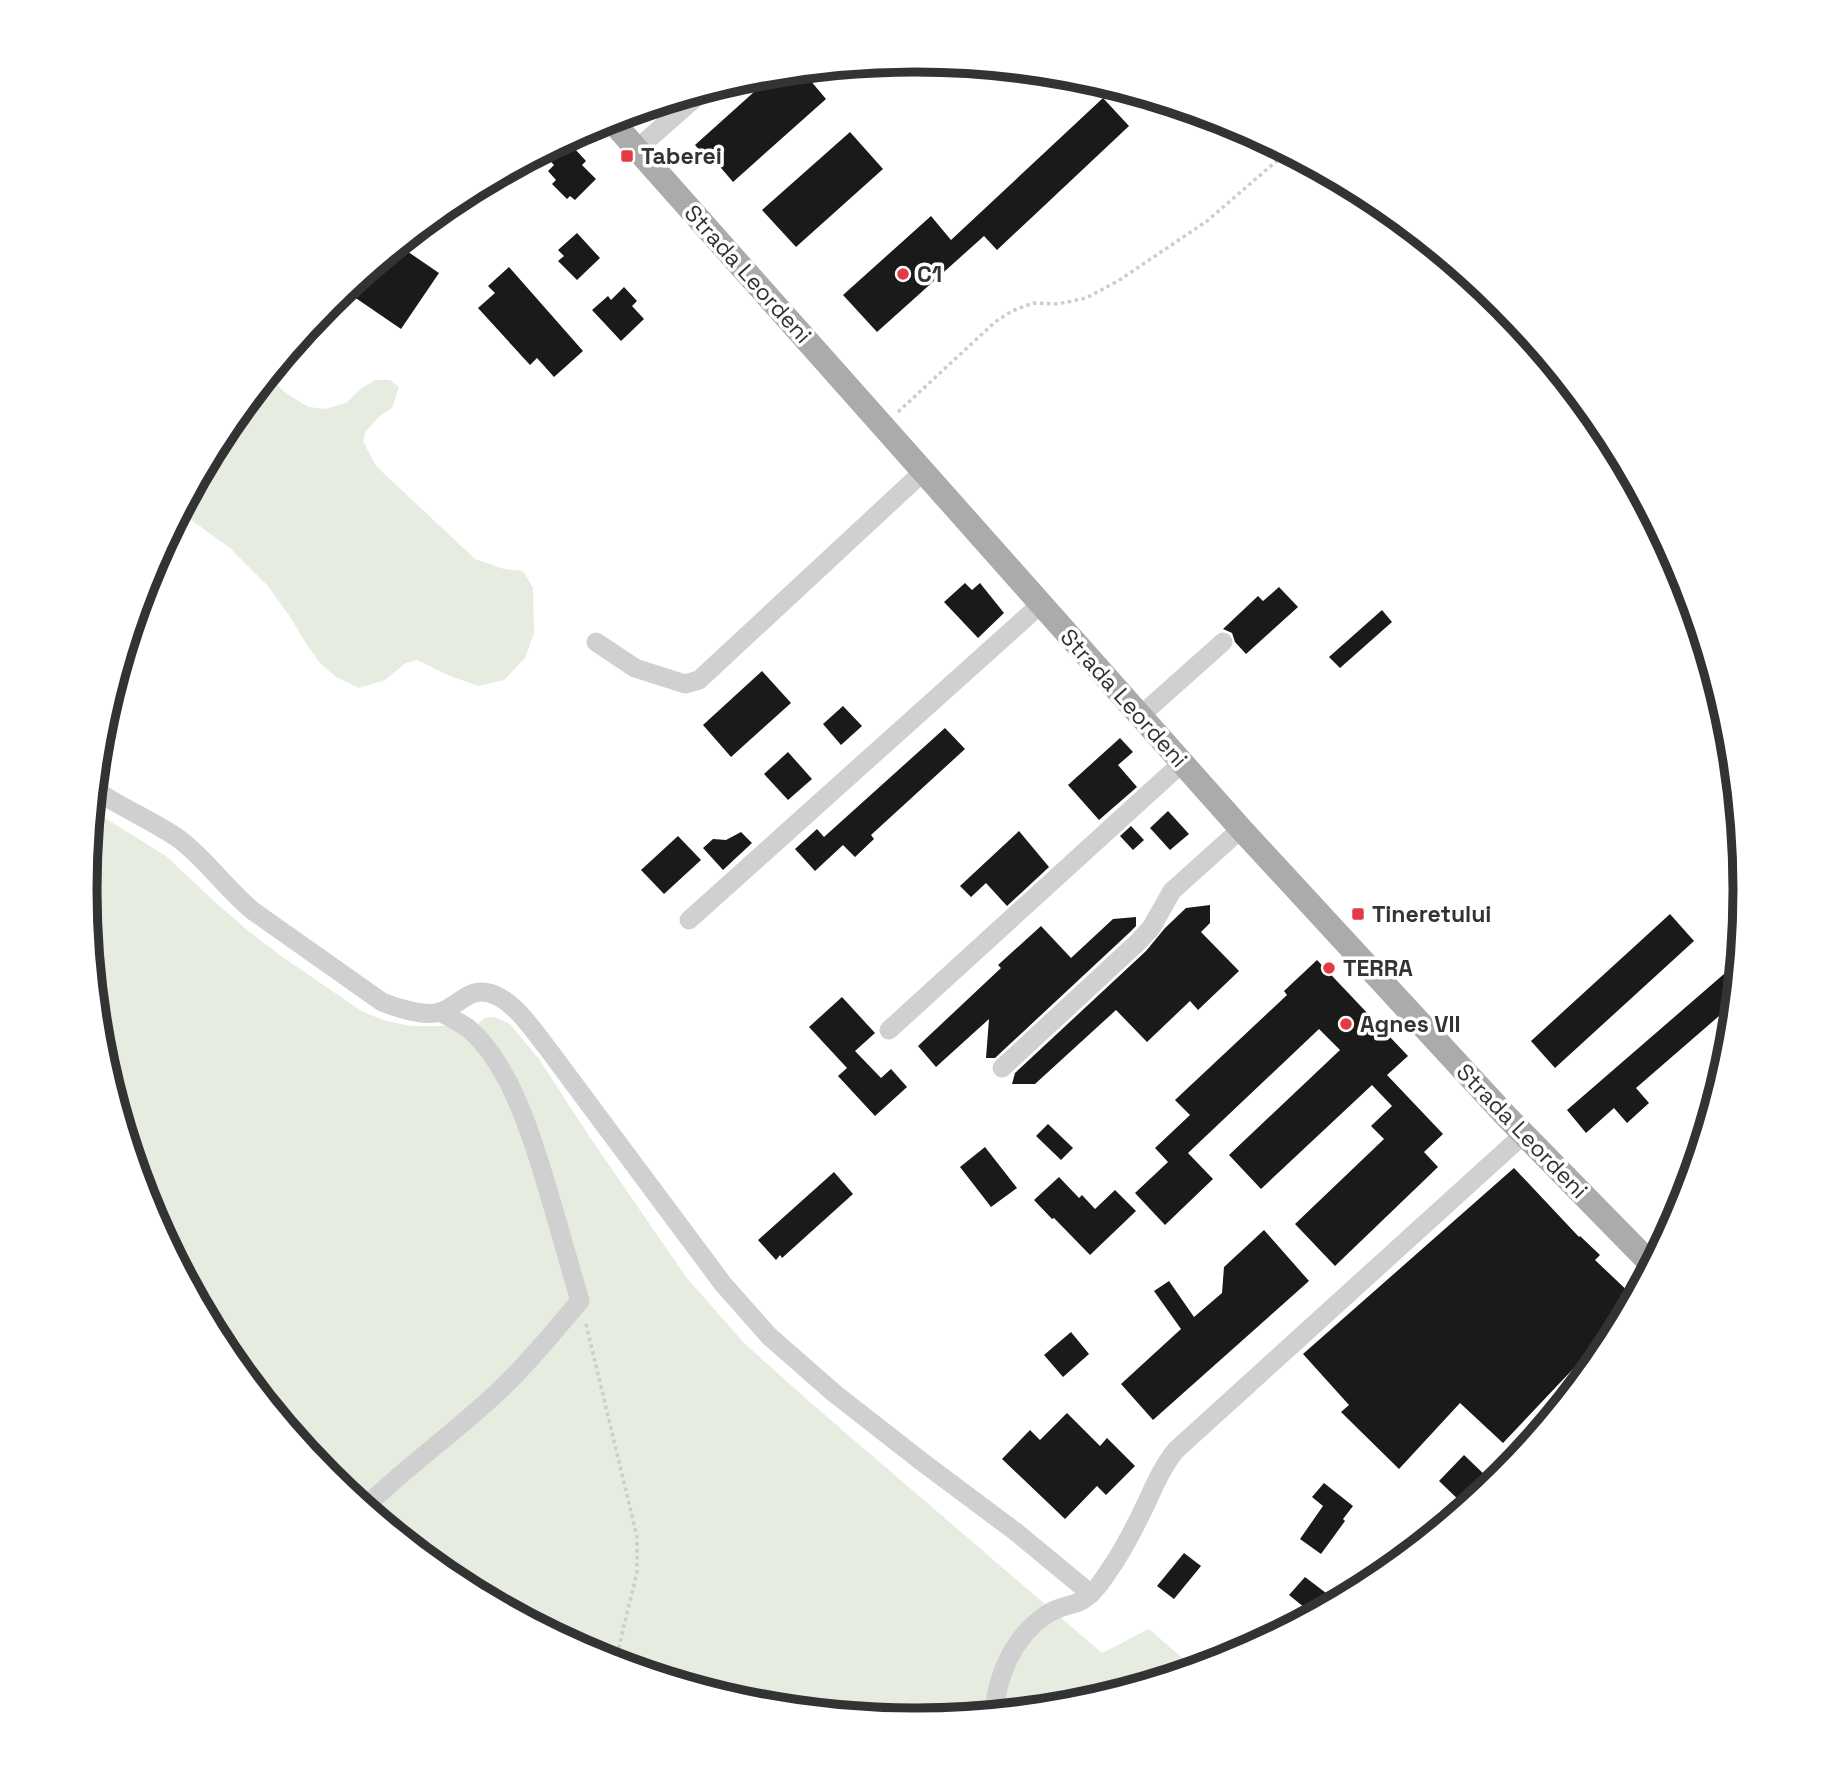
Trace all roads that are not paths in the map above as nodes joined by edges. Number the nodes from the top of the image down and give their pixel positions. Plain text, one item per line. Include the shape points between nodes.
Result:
1 (682, 106) edge
2 (618, 128) edge
3 (637, 149) junction
4 (924, 471) junction
5 (1041, 604) junction
6 (596, 642) dead end
7 (1223, 642) dead end
8 (1140, 716) junction
9 (1182, 763) junction
10 (103, 794) edge
11 (1241, 829) junction
12 (689, 920) dead end
13 (440, 1012) junction
14 (889, 1030) dead end
15 (1002, 1068) dead end
16 (1524, 1134) junction
17 (1645, 1259) edge
18 (371, 1501) edge
19 (1091, 1594) junction
20 (996, 1703) edge

1 - 3 street
2 - 3 main road, Strada Leordeni
3 - 4 main road, Strada Leordeni
4 - 5 main road, Strada Leordeni
4 - 6 street via 699,680 685,684 670,681 635,668
5 - 8 main road, Strada Leordeni
5 - 12 street
7 - 8 street
8 - 9 main road, Strada Leordeni
9 - 11 main road, Strada Leordeni
9 - 14 street
10 - 13 street via 178,839 253,911 382,1002 415,1012
11 - 15 street via 1172,891 1139,942
11 - 16 main road, Strada Leordeni
13 - 18 street via 468,1029 484,1046 517,1101 536,1146 580,1301 505,1385
13 - 19 street via 478,992 494,994 508,1003 548,1049 723,1284 769,1336 834,1393
16 - 17 main road, Strada Leordeni
16 - 19 street via 1175,1450 1131,1535
19 - 20 street via 1035,1623 1006,1664

